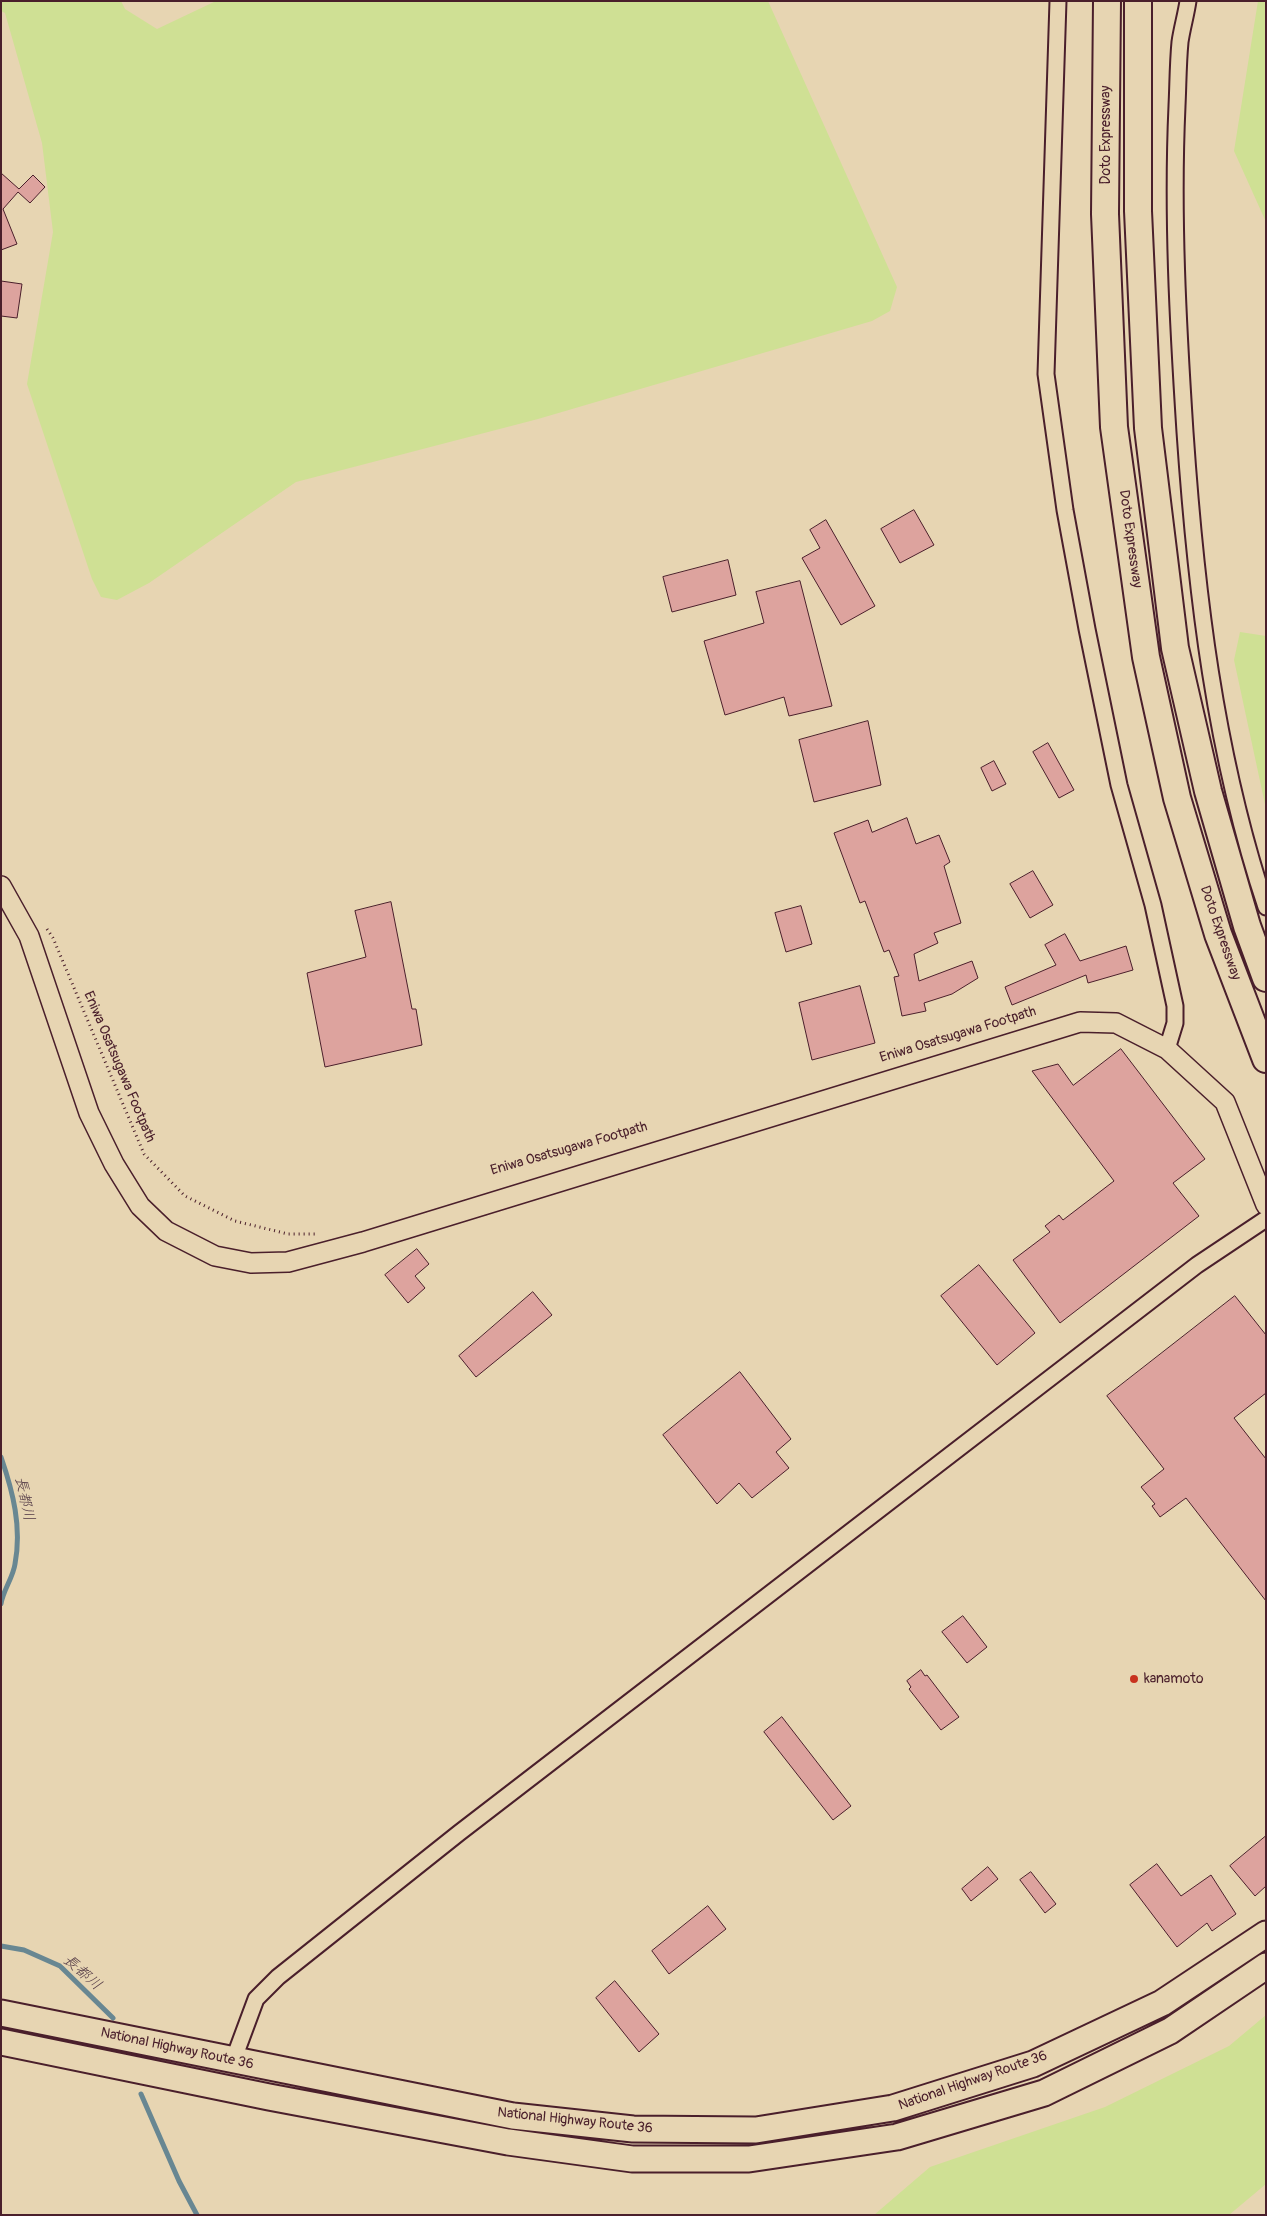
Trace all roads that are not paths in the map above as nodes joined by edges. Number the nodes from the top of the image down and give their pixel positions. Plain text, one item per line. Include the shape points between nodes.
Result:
1 (1058, 1) edge
2 (1107, 1) edge
3 (1138, 1) edge
4 (1188, 1) edge
5 (1, 886) edge
6 (1266, 907) edge
7 (1266, 978) edge
8 (1167, 1048) junction
9 (1266, 1059) edge
10 (1266, 1206) edge
11 (1266, 1219) edge
12 (1266, 1934) edge
13 (1266, 1966) edge
14 (1, 2013) edge
15 (1, 2042) edge
16 (233, 2061) junction

1 - 8 street via 1046,374 1065,510 1087,630 1119,784 1153,905 1175,1006 1175,1023
2 - 9 highway, Doto Expressway via 1105,214 1114,427 1146,657 1177,798 1218,934
3 - 7 highway, Doto Expressway via 1138,211 1148,428 1175,648 1208,791 1247,926
4 - 6 street via 1180,40 1174,179 1178,330 1192,524 1209,666 1228,771
5 - 8 street via 29,936 88,1113 140,1206 166,1231 215,1256 251,1263 288,1262 363,1242 1080,1022 1116,1023
8 - 10 street via 1225,1102
11 - 16 street via 1189,1271 467,1827 278,1977 256,1999
12 - 16 highway, National Highway Route 36 via 1162,2003 1033,2064 894,2108 756,2130 633,2129 513,2116
13 - 15 highway, National Highway Route 36 via 1170,2031 1044,2093 898,2137 750,2159 632,2159 508,2142
14 - 16 highway, National Highway Route 36

